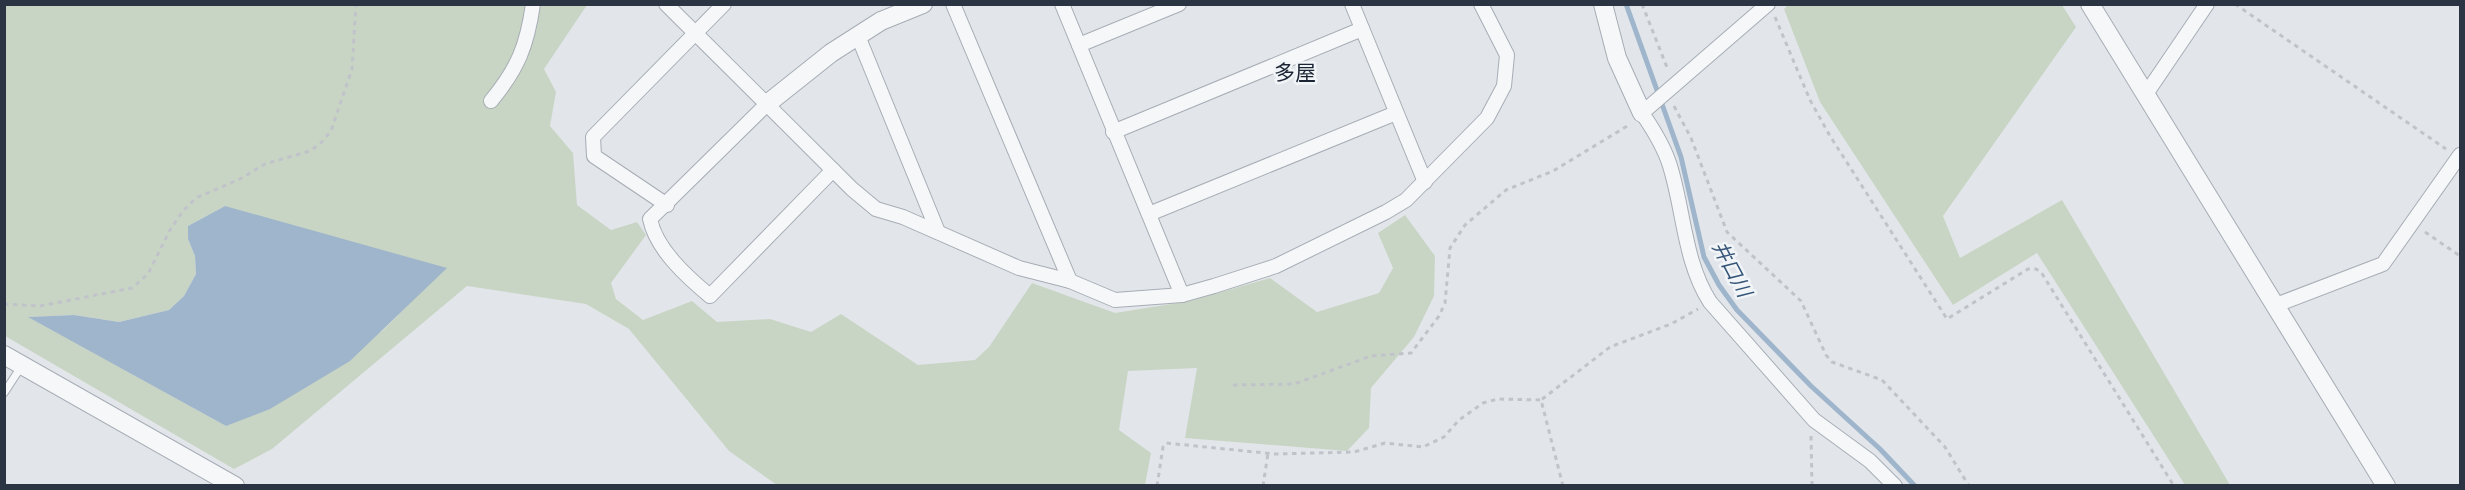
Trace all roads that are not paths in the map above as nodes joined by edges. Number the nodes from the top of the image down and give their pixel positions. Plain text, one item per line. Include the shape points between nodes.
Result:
1 (533, 4) edge
2 (666, 4) edge
3 (724, 4) edge
4 (923, 4) edge
5 (953, 4) edge
6 (1062, 4) edge
7 (1179, 4) edge
8 (1353, 4) edge
9 (1480, 4) edge
10 (1603, 4) edge
11 (2090, 4) edge
12 (2207, 4) edge
13 (1771, 10) edge
14 (1362, 29) junction
15 (695, 32) junction
16 (858, 36) junction
17 (1079, 45) junction
18 (2146, 94) junction
19 (492, 101) dead end
20 (767, 104) junction
21 (1642, 112) junction
22 (1396, 113) junction
23 (1113, 132) junction
24 (2460, 156) edge
25 (833, 170) junction
26 (1425, 182) junction
27 (667, 205) junction
28 (1149, 214) junction
29 (938, 232) junction
30 (1070, 281) junction
31 (1182, 295) junction
32 (2276, 305) junction
33 (4, 355) edge
34 (22, 364) junction
35 (4, 393) edge
36 (235, 486) edge
37 (1895, 486) edge
38 (2386, 486) edge

1 - 19 street via 522,56
2 - 15 street
3 - 15 street
4 - 16 street via 881,21
5 - 30 street
6 - 17 street
7 - 17 street
8 - 14 street
9 - 26 street via 1507,55 1504,86 1487,118
10 - 21 street via 1617,58
11 - 18 street
12 - 18 street
13 - 21 street
14 - 22 street
14 - 23 street
15 - 20 street
15 - 27 street via 593,137 594,156
16 - 20 street
16 - 29 street
17 - 23 street
18 - 32 street
20 - 25 street
20 - 27 street
21 - 37 street via 1670,167 1695,273 1710,302 1814,420 1870,461
22 - 26 street
22 - 28 street
23 - 28 street
24 - 32 street via 2383,264
25 - 27 street via 710,296 653,234 650,219
25 - 29 street via 876,209
26 - 31 street via 1406,200 1276,266
28 - 31 street
29 - 30 street via 1019,268
30 - 31 street via 1115,300
32 - 38 street
33 - 34 street
34 - 35 lane
34 - 36 street

